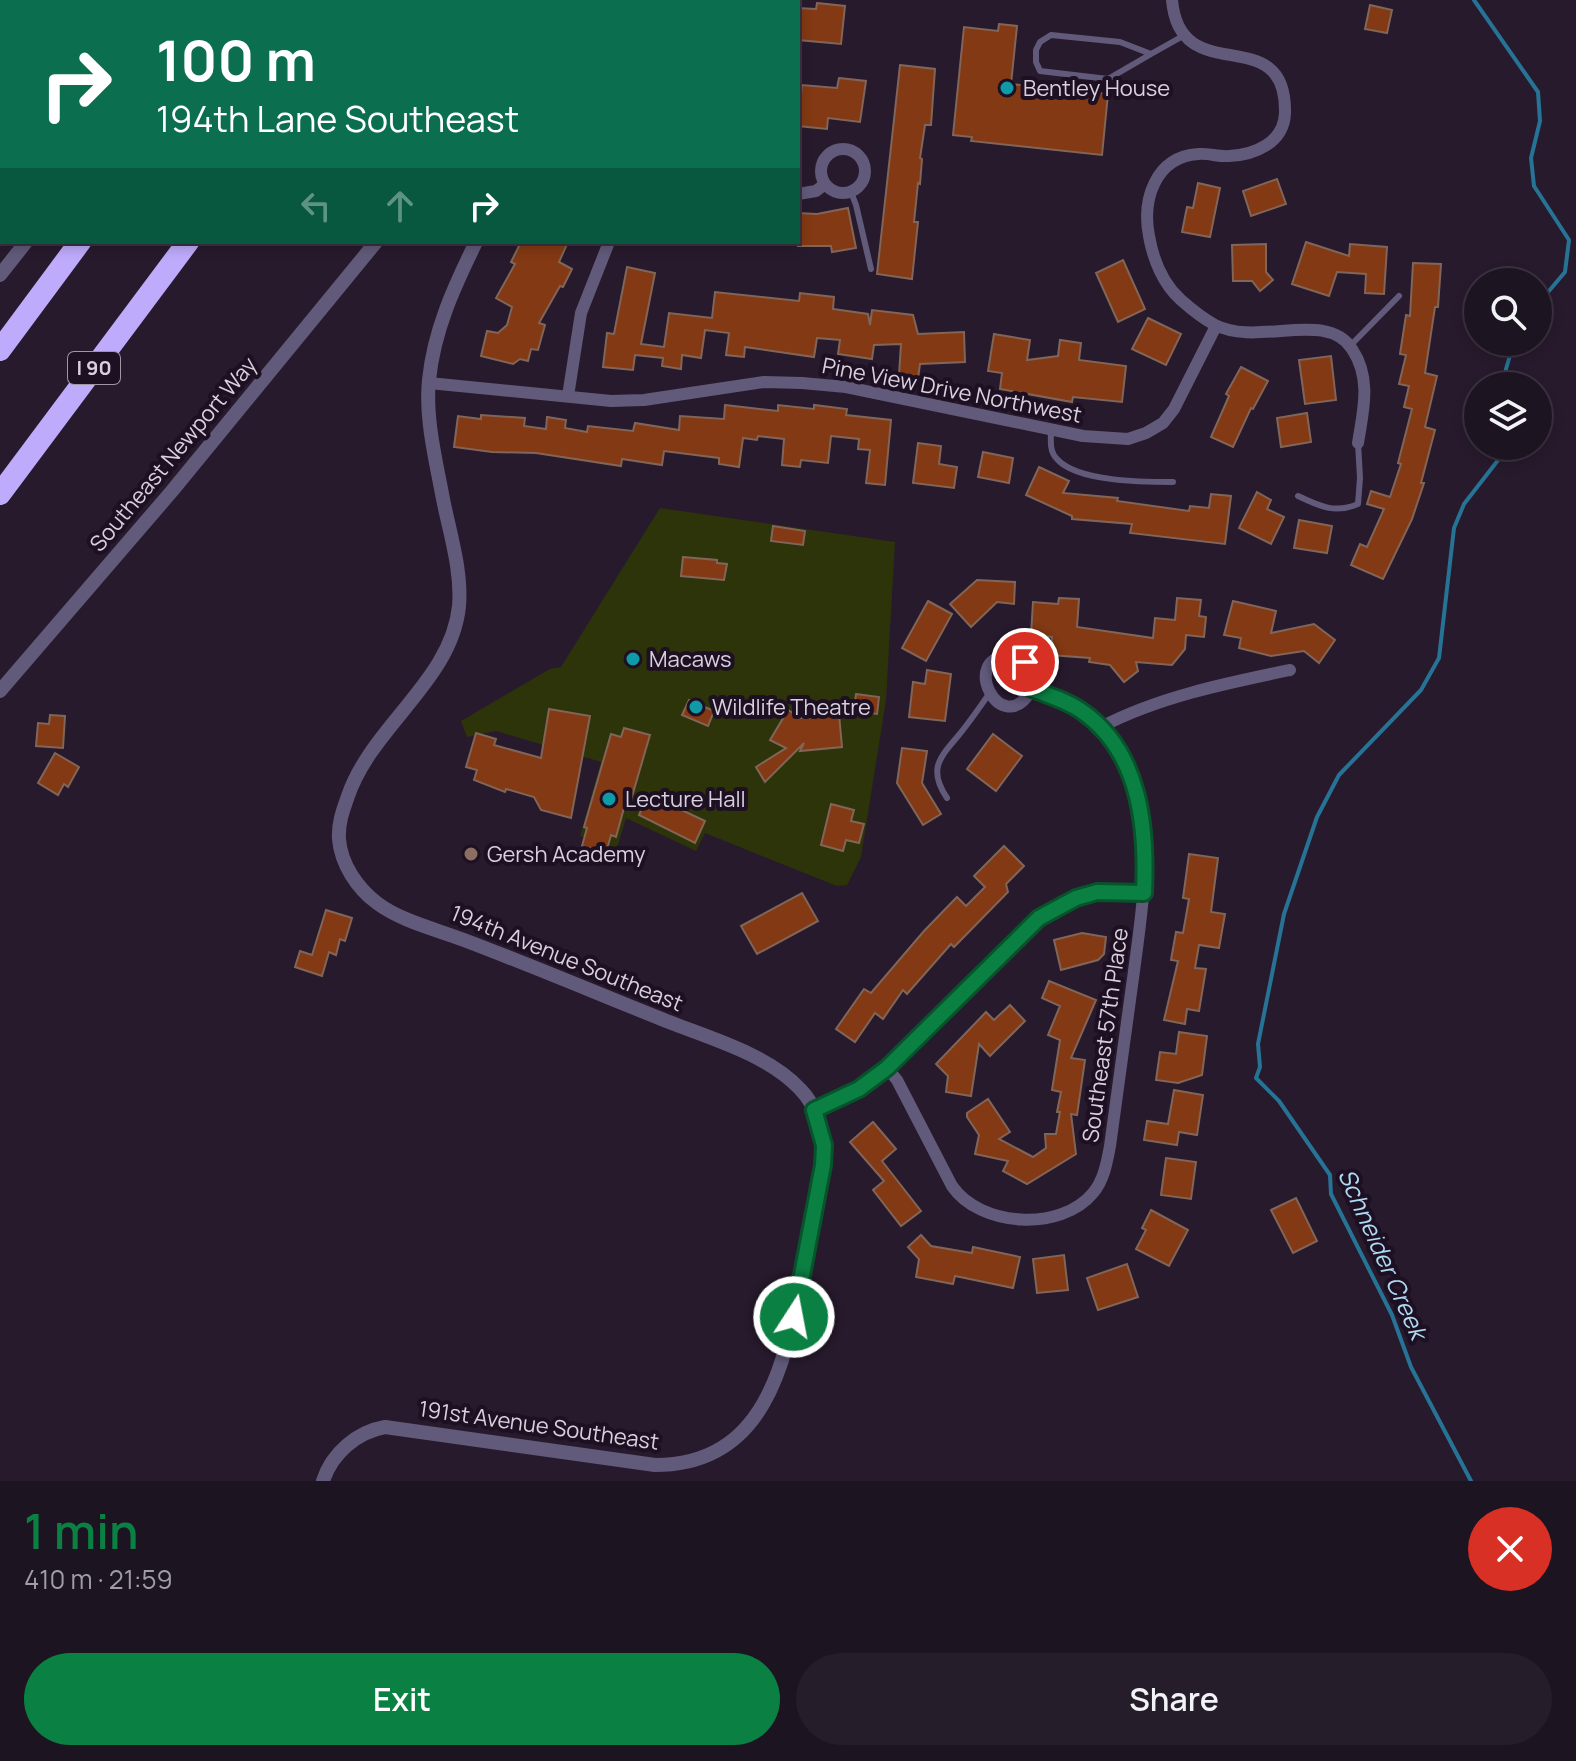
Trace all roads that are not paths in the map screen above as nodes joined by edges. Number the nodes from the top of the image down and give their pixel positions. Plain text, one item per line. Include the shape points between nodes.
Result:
1 (1172, 0) edge
2 (1183, 36) junction
3 (1151, 54) junction
4 (825, 184) junction
5 (851, 192) junction
6 (800, 194) edge
7 (24, 244) edge
8 (79, 244) edge
9 (187, 244) edge
10 (374, 244) edge
11 (475, 244) edge
12 (608, 244) edge
13 (871, 269) dead end
14 (0, 275) edge
15 (1399, 296) dead end
16 (1216, 326) junction
17 (1350, 346) junction
18 (0, 350) edge
19 (429, 383) junction
20 (568, 396) junction
21 (1051, 429) junction
22 (1358, 443) joint
23 (1173, 482) dead end
24 (0, 494) edge
25 (1298, 496) dead end
26 (1290, 670) dead end
27 (1032, 689) junction
28 (0, 691) edge
29 (989, 694) junction
30 (1101, 727) junction
31 (947, 798) dead end
32 (1144, 893) junction
33 (887, 1068) junction
34 (814, 1110) junction
35 (323, 1481) edge

1 - 2 street
2 - 3 lane
2 - 16 street via 1206,51 1268,66 1285,102 1276,139 1254,152 1182,158 1159,174 1148,199 1146,221 1160,271 1180,300
3 - 3 lane via 1120,42 1051,35 1040,42 1036,62 1048,74 1108,79
4 - 5 street via 836,192
4 - 5 street via 825,158 836,150 849,150 860,158 864,171
4 - 6 street
5 - 13 lane
7 - 14 street
8 - 18 highway
9 - 24 highway, I 90
10 - 28 street, Southeast Newport Way
11 - 19 street via 440,325
12 - 20 street via 581,313
15 - 17 lane
16 - 17 street via 1260,334 1324,329
16 - 21 street, Pine View Drive Northwest via 1163,423 1128,439
17 - 22 street via 1366,386
19 - 20 street, Pine View Drive Northwest
19 - 34 street, 194th Avenue Southeast via 435,460 458,578 458,610 438,664 375,744 352,786 339,840 350,873 395,914 773,1067 803,1091
20 - 21 street, Pine View Drive Northwest via 644,400 734,385 802,383 846,387
21 - 23 lane via 1051,449 1058,461 1074,469 1108,480
22 - 25 lane via 1358,504 1323,508
26 - 30 street via 1139,709
27 - 29 street via 1016,704 1001,704
27 - 29 street via 1030,667 1010,656 996,660 986,672
27 - 30 street, Southeast 57th Place via 1082,711
29 - 31 lane via 940,759 936,773
30 - 32 street, Southeast 57th Place via 1120,753 1138,801 1145,829
32 - 33 street via 1097,892 1039,918
32 - 33 street, Southeast 57th Place via 1106,1165 1092,1194 1065,1213 1048,1219 1011,1217 966,1203
33 - 34 street via 859,1089
34 - 35 street, 191st Avenue Southeast via 824,1145 823,1165 792,1328 758,1415 725,1446 702,1457 655,1465 385,1427 371,1429 346,1447

